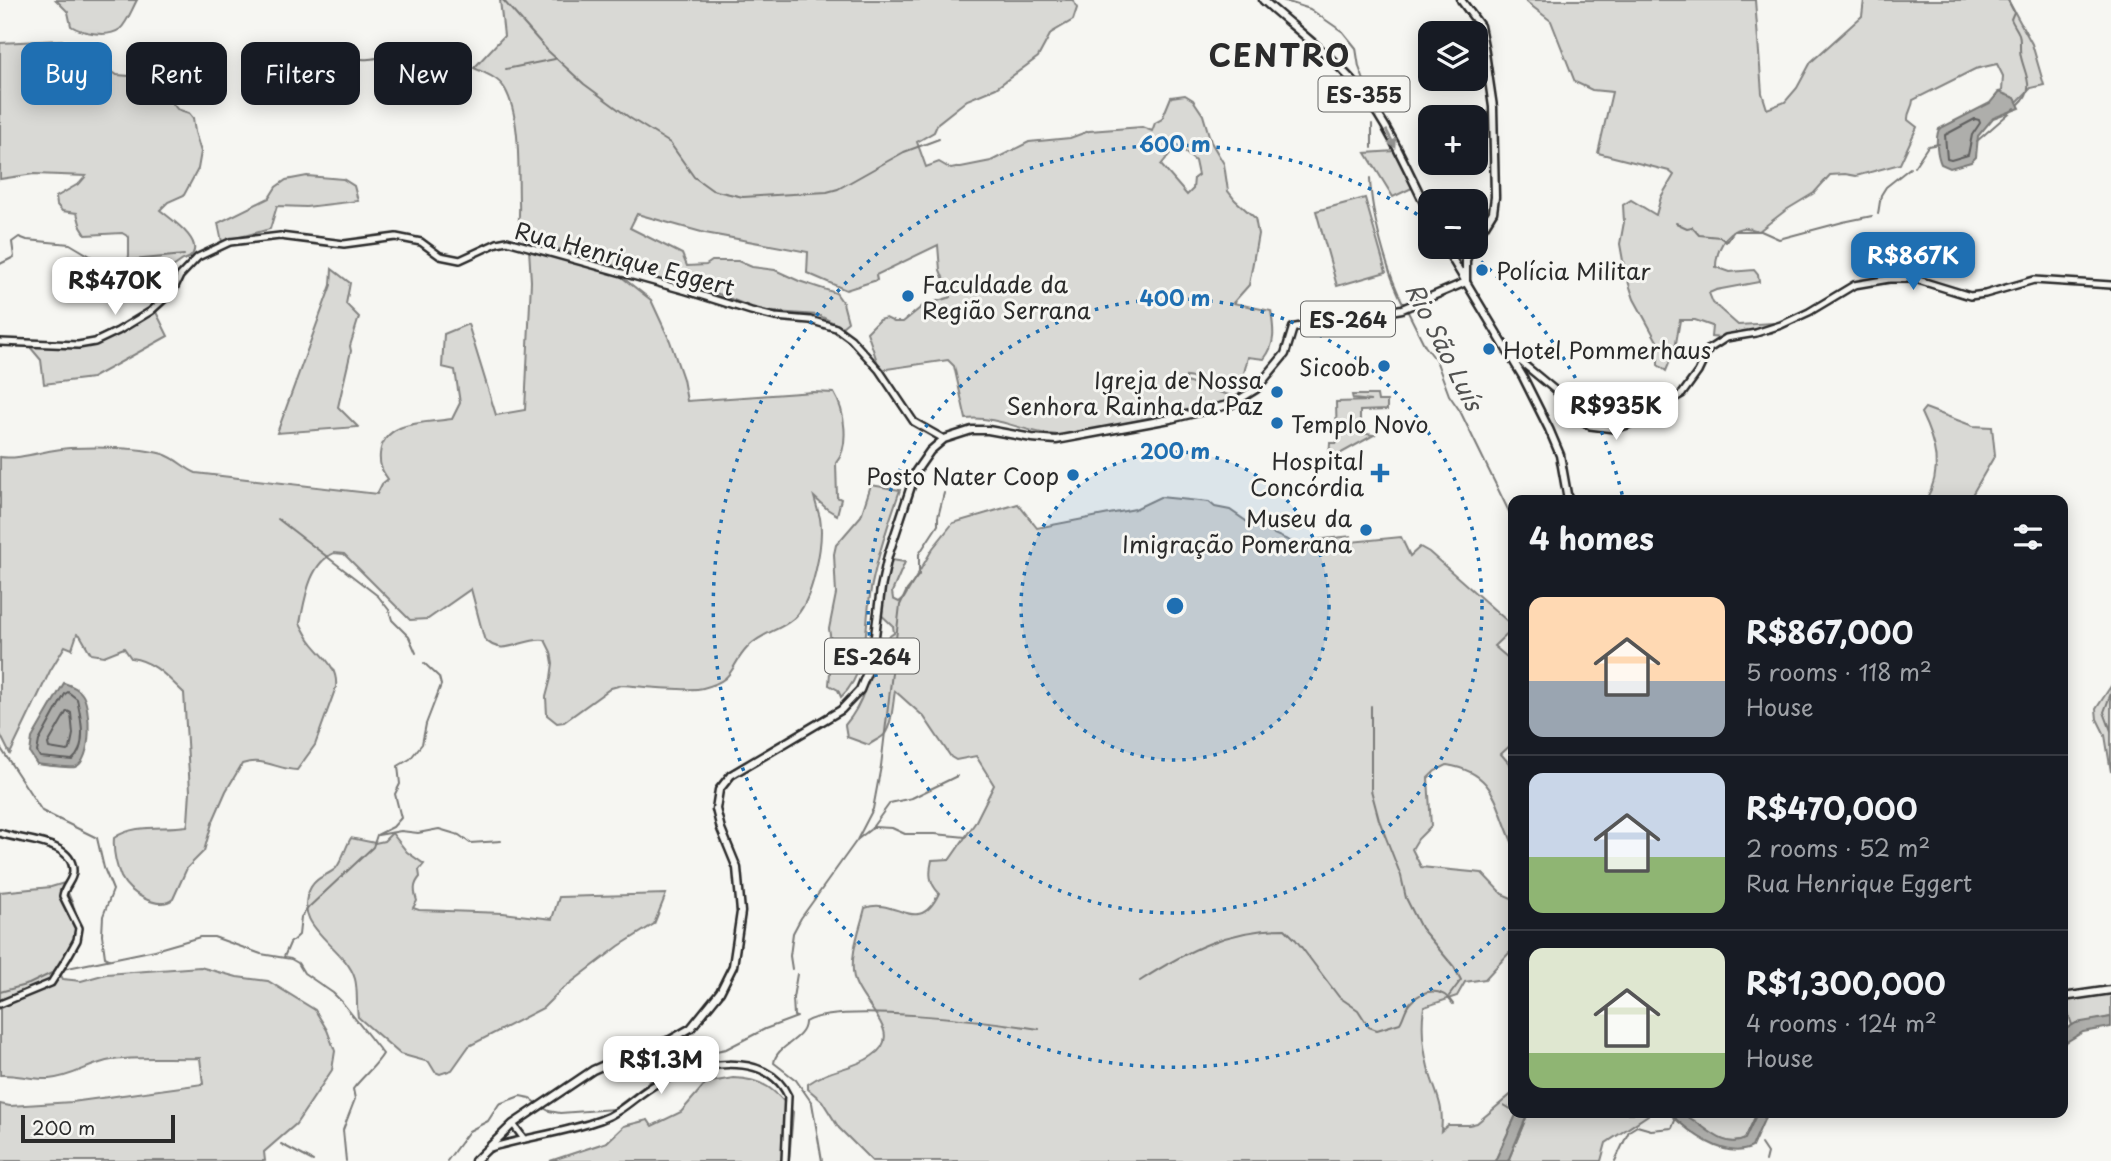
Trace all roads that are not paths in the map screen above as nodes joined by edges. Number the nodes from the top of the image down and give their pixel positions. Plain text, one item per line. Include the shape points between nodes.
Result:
1 (1262, 0) edge
2 (1461, 0) edge
3 (1418, 192) edge
4 (1488, 220) edge
5 (1453, 259) edge
6 (1466, 259) edge
7 (1466, 282) junction
8 (2111, 285) edge
9 (0, 342) edge
10 (1507, 350) junction
11 (944, 439) junction
12 (1567, 495) edge
13 (0, 834) edge
14 (2111, 990) edge
15 (2068, 997) edge
16 (0, 1004) edge
17 (513, 1124) junction
18 (524, 1139) junction
19 (487, 1149) junction
20 (475, 1161) edge
21 (785, 1161) edge

1 -> 3 main road, ES-355 via 1364,95
2 - 4 main road via 1480,26 1493,107 1495,197
5 - 7 main road
6 - 7 main road
7 - 10 main road
7 - 11 main road, ES-264 via 1402,309 1293,328 1284,354 1256,389 1233,404 1056,440 988,430
8 - 10 street via 2034,280 1970,296 1915,279 1865,282 1781,325 1718,342 1682,394 1614,429 1590,426 1576,416 1555,390
9 - 11 street, Rua Henrique Eggert via 95,342 151,311 198,257 230,242 280,236 344,244 396,237 421,242 440,256 460,260 507,241 751,311 836,328 879,370 914,422
10 - 12 main road via 1559,449
11 - 17 main road, ES-264 via 916,471 888,556 869,668 860,690 841,710 731,775 719,790 717,818 737,868 741,912 733,966 720,992 682,1034 593,1070
13 - 16 street via 50,845 72,864 64,896 79,934 51,983
14 - 15 main road
17 - 18 street
17 - 19 main road, ES-264
18 - 19 street
18 - 21 street via 613,1115 658,1082 676,1075 734,1064 768,1073 788,1096
19 - 20 main road, ES-264

